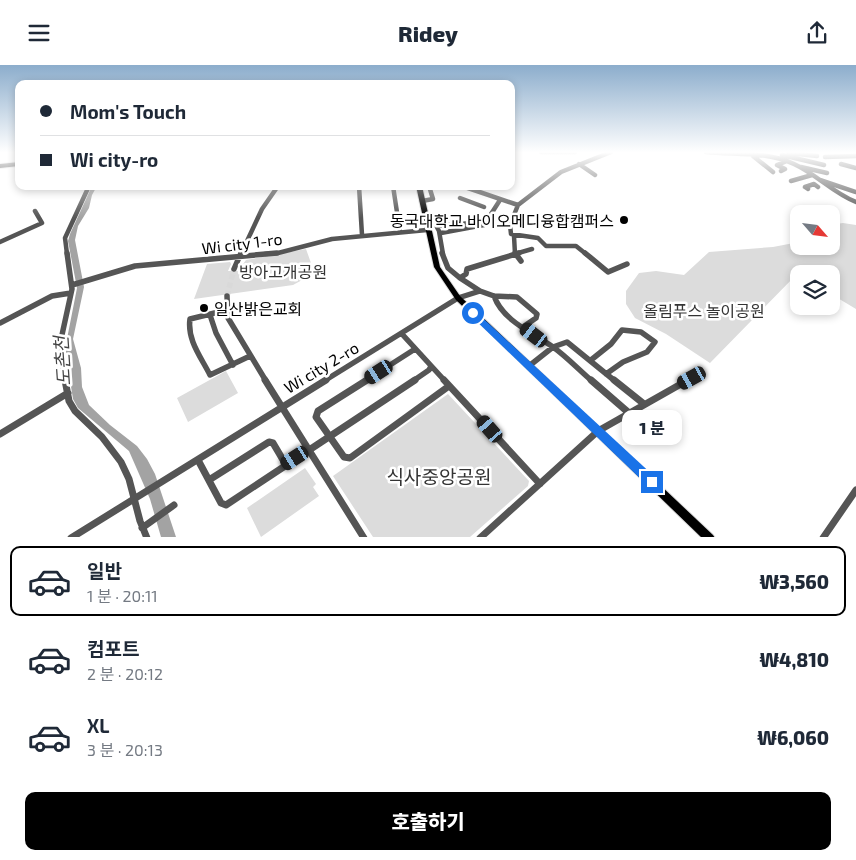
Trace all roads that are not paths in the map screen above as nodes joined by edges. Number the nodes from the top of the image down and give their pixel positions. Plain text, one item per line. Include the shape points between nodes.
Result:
1 (559, 174) edge
2 (812, 175) joint
3 (792, 181) dead end
4 (820, 183) junction
5 (87, 190) edge
6 (275, 190) edge
7 (359, 190) edge
8 (394, 190) edge
9 (420, 190) edge
10 (431, 190) edge
11 (807, 190) dead end
12 (474, 191) joint
13 (856, 192) edge
14 (460, 198) dead end
15 (467, 200) junction
16 (500, 200) junction
17 (422, 201) junction
18 (856, 202) edge
19 (518, 205) junction
20 (484, 207) dead end
21 (35, 211) dead end
22 (426, 220) junction
23 (484, 222) junction
24 (438, 226) junction
25 (427, 230) junction
26 (400, 232) junction
27 (441, 233) junction
28 (362, 235) junction
29 (514, 236) junction
30 (0, 242) edge
31 (532, 249) dead end
32 (515, 254) junction
33 (241, 257) junction
34 (521, 261) dead end
35 (627, 264) dead end
36 (234, 269) tunnel mouth
37 (460, 278) junction
38 (73, 284) junction
39 (480, 291) junction
40 (71, 293) junction
41 (227, 296) tunnel mouth
42 (494, 296) junction
43 (458, 298) junction
44 (227, 310) junction
45 (210, 315) junction
46 (0, 323) edge
47 (523, 327) junction
48 (402, 334) junction
49 (553, 347) junction
50 (415, 349) junction
51 (250, 356) junction
52 (591, 360) junction
53 (233, 365) junction
54 (431, 366) junction
55 (528, 366) junction
56 (606, 374) junction
57 (696, 375) dead end
58 (450, 387) junction
59 (68, 393) junction
60 (644, 404) junction
61 (281, 407) junction
62 (629, 413) junction
63 (598, 431) junction
64 (0, 435) edge
65 (330, 435) junction
66 (308, 450) junction
67 (198, 460) junction
68 (286, 465) junction
69 (209, 480) junction
70 (540, 484) junction
71 (856, 490) edge
72 (134, 499) junction
73 (172, 507) dead end
74 (146, 525) junction
75 (70, 537) edge
76 (147, 537) edge
77 (364, 537) edge
78 (480, 537) edge
79 (710, 537) edge
80 (823, 537) edge

1 - 19 street
2 - 3 street
2 - 4 street
4 - 11 street
4 - 13 street via 828,181
4 - 18 street
5 - 38 street via 65,238
6 - 33 street via 246,240
7 - 28 street
8 - 26 street
9 - 17 main road
10 - 17 street via 434,199
12 - 15 street
12 - 16 street
14 - 15 street
15 - 20 street
16 - 19 street
16 - 23 street
17 - 22 main road
19 - 29 street via 510,225
21 - 30 street via 42,223
22 - 24 street via 433,220
22 - 25 main road
23 - 24 street
23 - 27 street via 484,225
24 - 27 street
25 - 26 street, Wi city 1-ro
25 - 43 main road via 437,267
26 - 28 street, Wi city 1-ro
27 - 37 street via 444,261 448,269
28 - 33 street, Wi city 1-ro via 278,253
29 - 32 street
29 - 35 street via 538,238 546,246 576,245 608,272
31 - 32 street
32 - 34 street
32 - 37 street via 468,269
33 - 36 street
33 - 38 street, Wi city 1-ro via 134,267
37 - 39 street
38 - 40 street
39 - 42 street
39 - 43 street, Wi city 2-ro
40 - 46 street via 52,296
40 - 59 street via 60,351
41 - 44 street
42 - 47 street via 496,304
42 - 47 street via 517,297 537,314
43 - 48 street, Wi city 2-ro
43 - 55 main road
44 - 45 street
44 - 51 street via 228,318
45 - 53 street
45 - 53 street via 190,319 188,327 194,345 210,375
47 - 49 street
48 - 50 street
48 - 61 street, Wi city 2-ro
49 - 52 street via 567,342
49 - 55 street
49 - 62 street
50 - 54 street
50 - 65 street via 318,411 316,417
51 - 53 street
51 - 61 street
52 - 56 street
52 - 56 street via 611,344 622,329 642,332 655,342 636,359 625,361
54 - 58 street
54 - 65 street
55 - 63 main road
56 - 60 street
57 - 60 street
58 - 65 street via 350,458 344,457
58 - 70 street
59 - 64 street
59 - 72 street via 75,411 102,437 121,462
60 - 62 street
61 - 66 street
61 - 67 street, Wi city 2-ro
62 - 63 street
63 - 70 street
63 - 79 main road
65 - 66 street
66 - 68 street
66 - 77 street
67 - 69 street
67 - 72 street, Wi city 2-ro
68 - 69 street via 269,442
68 - 69 street via 226,505 221,503
70 - 78 street
71 - 80 street
72 - 74 street
72 - 75 street
73 - 74 street
74 - 76 street

